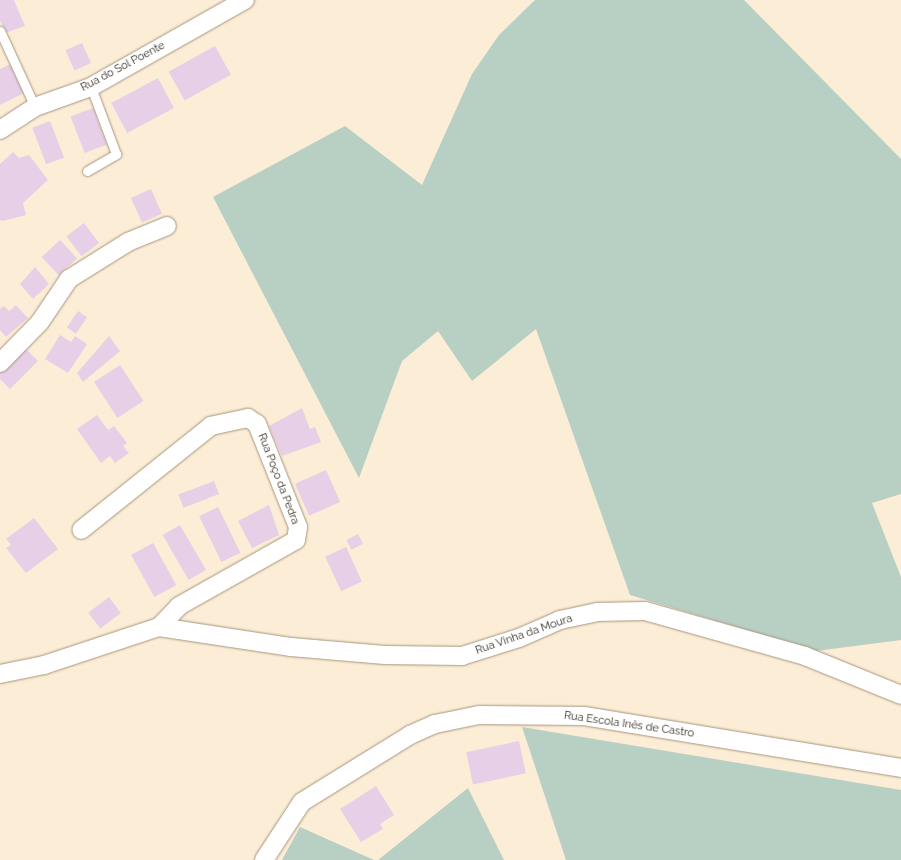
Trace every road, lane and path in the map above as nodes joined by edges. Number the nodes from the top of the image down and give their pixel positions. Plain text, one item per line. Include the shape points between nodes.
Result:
1 (245, 0) edge
2 (0, 31) edge
3 (91, 87) junction
4 (35, 107) junction
5 (0, 130) edge
6 (87, 171) dead end
7 (167, 226) dead end
8 (0, 363) edge
9 (81, 530) dead end
10 (159, 626) junction
11 (0, 674) edge
12 (901, 695) edge
13 (901, 768) edge
14 (264, 860) edge

1 - 3 street, Rua do Sol Poente
2 - 4 lane
3 - 4 street, Rua do Sol Poente
3 - 6 lane via 116,154
4 - 5 street, Rua do Sol Poente
7 - 8 street via 128,242 69,279 40,322
9 - 10 street, Rua Poço da Pedra via 211,426 248,418 257,424 298,527 296,540 179,606
10 - 11 street, Rua Poço da Pedra via 44,665
10 - 12 street, Rua Vinha da Moura via 291,647 385,655 462,656 519,638 560,620 597,612 645,611 805,656
13 - 14 street, Rua Escola Inês de Castro via 584,716 479,715 435,724 410,735 302,802

